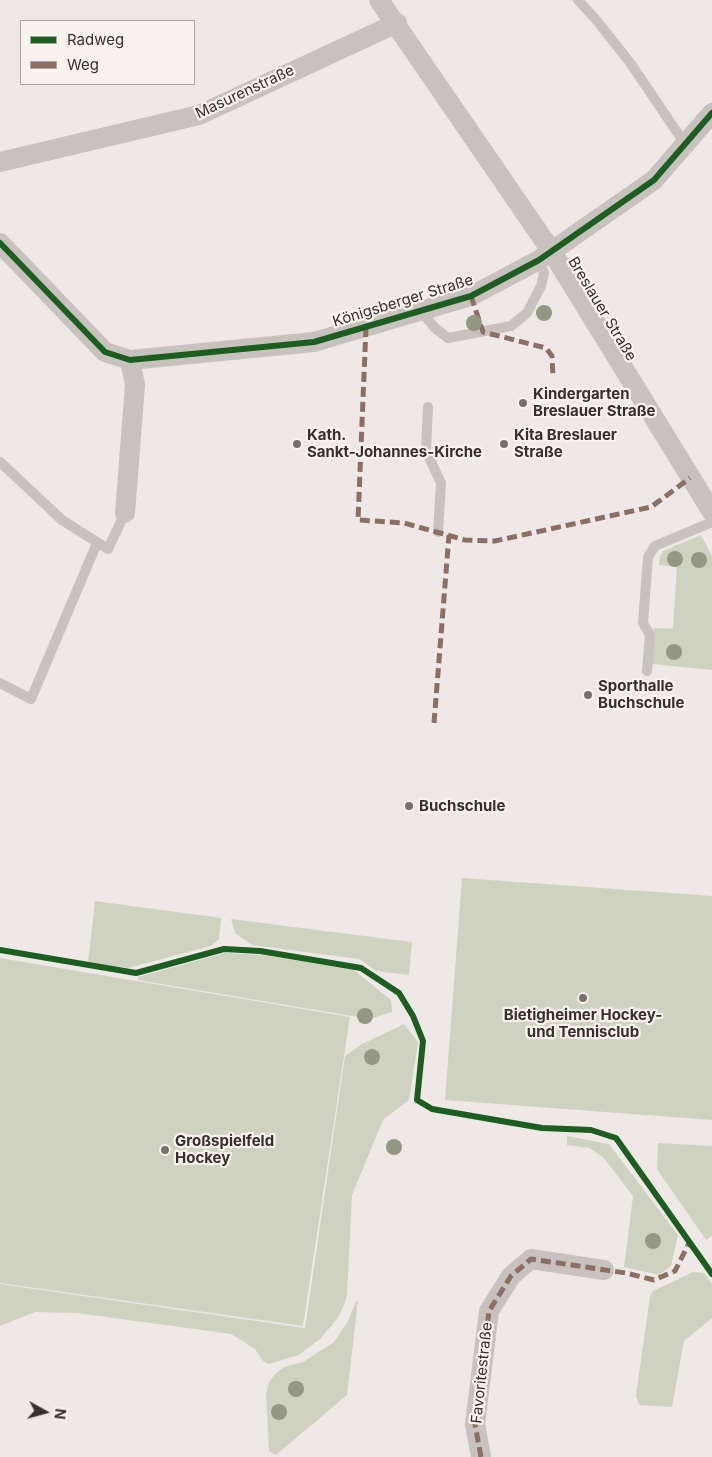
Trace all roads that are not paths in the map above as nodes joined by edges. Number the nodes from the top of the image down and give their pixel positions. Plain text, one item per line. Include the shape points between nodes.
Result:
1 (379, 0) edge
2 (578, 0) edge
3 (397, 24) junction
4 (712, 113) edge
5 (685, 144) junction
6 (0, 162) edge
7 (0, 243) edge
8 (546, 256) junction
9 (421, 311) junction
10 (130, 360) junction
11 (428, 407) dead end
12 (0, 462) edge
13 (712, 512) edge
14 (126, 513) joint
15 (712, 522) edge
16 (438, 532) dead end
17 (97, 543) junction
18 (648, 671) dead end
19 (0, 683) edge
20 (604, 1270) dead end
21 (481, 1457) edge

1 - 3 street, Breslauer Straße
2 - 5 lane via 631,64
3 - 6 street, Masurenstraße via 199,115
3 - 8 street, Breslauer Straße
4 - 5 street, Königsberger Straße
5 - 8 street, Königsberger Straße via 654,180
7 - 10 street via 105,352
8 - 9 street, Königsberger Straße via 471,296
8 - 9 lane via 541,286 527,313 511,326 448,338
8 - 13 street, Breslauer Straße
9 - 10 street, Königsberger Straße via 314,342
10 - 14 street via 135,386
11 - 16 lane via 426,451 441,483
12 - 17 lane via 62,520
14 - 17 lane via 108,549
15 - 18 lane via 655,546 648,557 643,623 650,636
17 - 19 lane via 31,699
20 - 21 street, Favoritestraße via 531,1259 511,1276 489,1311 475,1424

